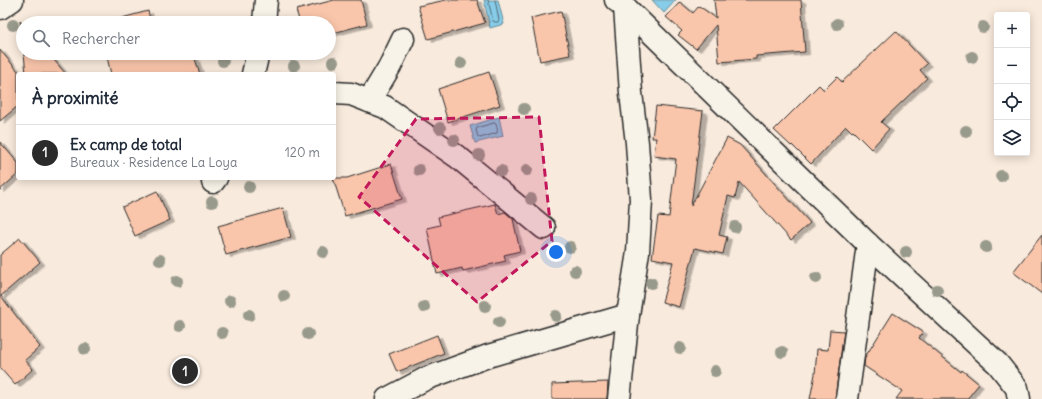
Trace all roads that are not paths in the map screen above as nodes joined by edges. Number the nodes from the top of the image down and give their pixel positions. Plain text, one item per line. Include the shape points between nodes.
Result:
1 (12, 0) edge
2 (266, 0) edge
3 (621, 3) edge
4 (0, 8) edge
5 (265, 16) edge
6 (403, 39) dead end
7 (256, 60) edge
8 (253, 72) edge
9 (336, 93) edge
10 (369, 101) junction
11 (544, 228) dead end
12 (868, 244) junction
13 (628, 315) junction
14 (387, 399) edge
15 (619, 399) edge
16 (847, 399) edge
17 (1019, 399) edge

1 - 4 street
2 - 5 street
3 - 12 street
3 - 13 street via 637,143 640,200 638,252
6 - 10 street
7 - 8 street
9 - 10 street via 351,94
10 - 11 street via 385,107 458,158
12 - 16 street
12 - 17 street via 998,364 1017,388
13 - 14 street via 488,356 425,380
13 - 15 street

